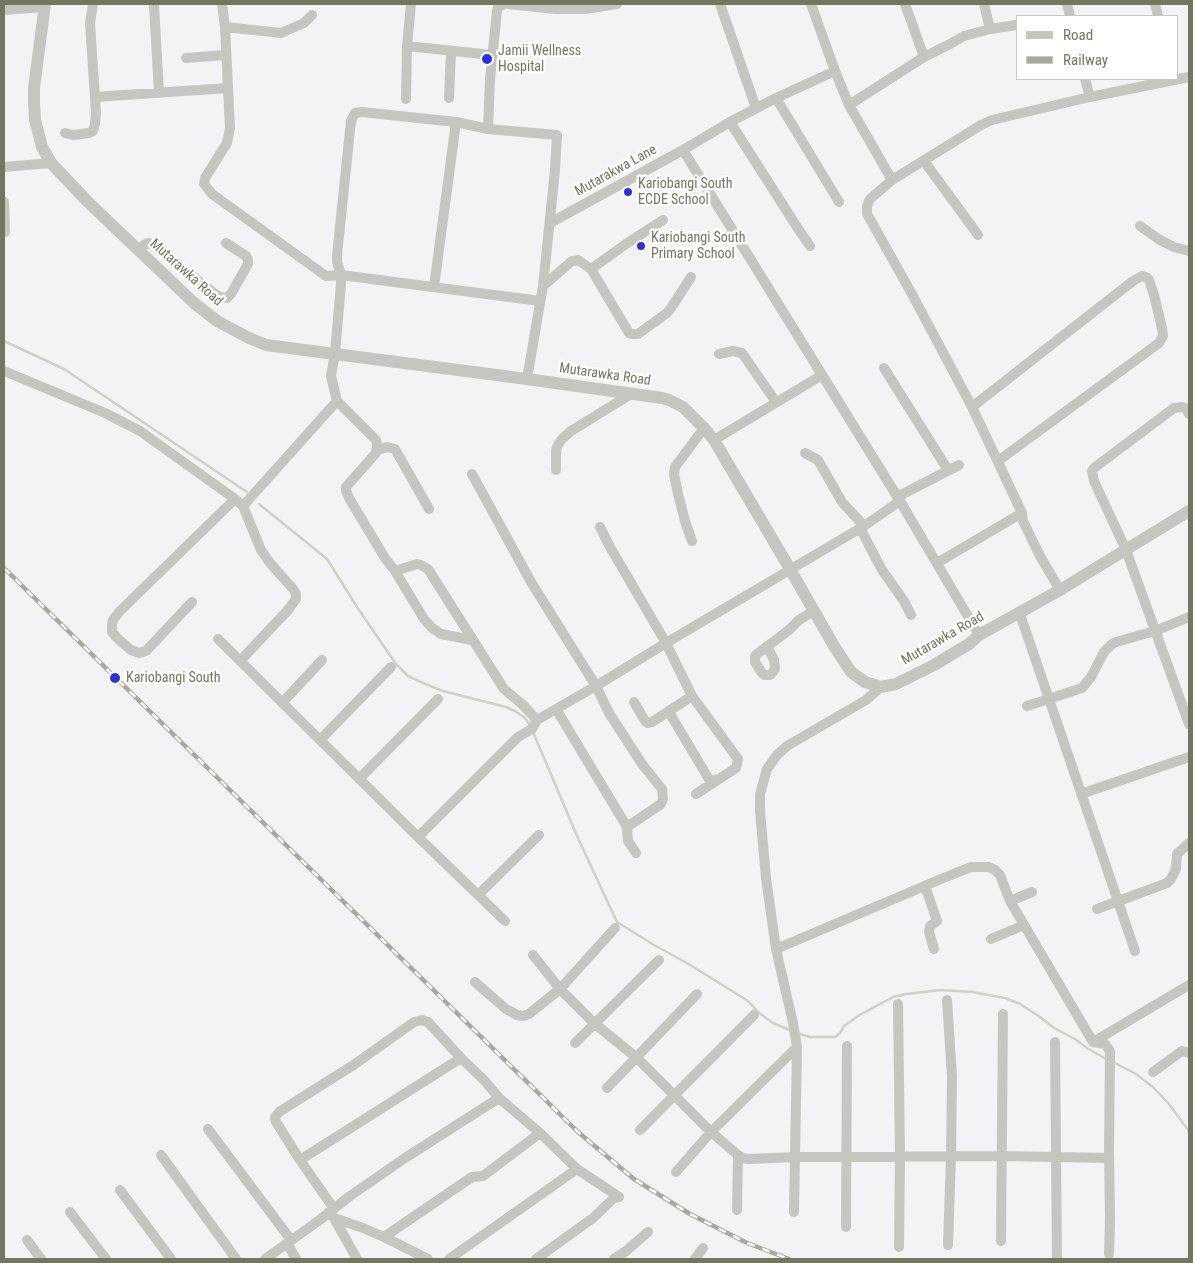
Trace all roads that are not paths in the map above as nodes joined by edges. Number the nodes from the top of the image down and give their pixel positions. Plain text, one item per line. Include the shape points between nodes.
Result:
1 (93, 4) edge
2 (222, 4) edge
3 (411, 4) edge
4 (506, 4) edge
5 (613, 4) edge
6 (720, 4) edge
7 (811, 4) edge
8 (905, 4) edge
9 (984, 4) edge
10 (154, 5) edge
11 (45, 6) edge
12 (555, 6) edge
13 (4, 10) edge
14 (312, 15) dead end
15 (1016, 25) edge
16 (225, 27) junction
17 (990, 29) junction
18 (407, 46) junction
19 (451, 51) junction
20 (492, 55) junction
21 (226, 56) junction
22 (924, 57) junction
23 (186, 58) dead end
24 (835, 71) junction
25 (1085, 80) edge
26 (1171, 80) edge
27 (228, 88) junction
28 (159, 93) junction
29 (95, 97) junction
30 (1090, 97) junction
31 (449, 98) dead end
32 (776, 98) junction
33 (406, 99) dead end
34 (849, 105) junction
35 (756, 108) junction
36 (456, 122) junction
37 (730, 122) junction
38 (488, 129) junction
39 (65, 133) dead end
40 (683, 150) junction
41 (924, 160) junction
42 (51, 163) junction
43 (4, 167) edge
44 (892, 180) junction
45 (4, 202) edge
46 (839, 202) dead end
47 (663, 220) dead end
48 (550, 223) junction
49 (1140, 226) dead end
50 (5, 232) edge
51 (978, 235) dead end
52 (226, 243) dead end
53 (810, 246) dead end
54 (138, 250) junction
55 (1189, 251) edge
56 (591, 269) junction
57 (341, 275) junction
58 (691, 277) dead end
59 (543, 286) junction
60 (434, 287) junction
61 (540, 301) junction
62 (335, 353) junction
63 (719, 354) dead end
64 (884, 368) dead end
65 (4, 371) edge
66 (822, 375) junction
67 (527, 379) junction
68 (631, 394) junction
69 (337, 401) junction
70 (776, 402) junction
71 (972, 407) junction
72 (1189, 414) edge
73 (704, 428) junction
74 (714, 440) junction
75 (377, 450) junction
76 (805, 453) dead end
77 (998, 461) junction
78 (959, 465) dead end
79 (556, 470) dead end
80 (948, 470) junction
81 (472, 474) dead end
82 (235, 499) junction
83 (899, 499) junction
84 (243, 506) junction
85 (429, 509) dead end
86 (1189, 511) edge
87 (1022, 513) junction
88 (600, 527) dead end
89 (862, 527) junction
90 (692, 541) dead end
91 (1126, 550) junction
92 (937, 563) junction
93 (790, 569) junction
94 (394, 571) junction
95 (1060, 590) junction
96 (192, 602) dead end
97 (814, 611) junction
98 (1020, 614) junction
99 (911, 615) dead end
100 (1189, 617) edge
101 (1156, 631) junction
102 (980, 635) junction
103 (218, 639) dead end
104 (472, 640) junction
105 (666, 643) junction
106 (767, 646) dead end
107 (322, 660) dead end
108 (240, 661) junction
109 (391, 667) dead end
110 (596, 686) junction
111 (881, 687) junction
112 (692, 696) junction
113 (438, 699) dead end
114 (1049, 699) junction
115 (282, 702) junction
116 (634, 702) dead end
117 (1027, 706) dead end
118 (556, 709) junction
119 (669, 712) junction
120 (537, 720) junction
121 (1189, 724) edge
122 (320, 740) junction
123 (1189, 757) edge
124 (359, 779) junction
125 (719, 779) junction
126 (696, 794) dead end
127 (1081, 794) junction
128 (626, 827) junction
129 (538, 835) dead end
130 (418, 837) junction
131 (1189, 843) edge
132 (636, 853) dead end
133 (925, 886) junction
134 (1032, 892) dead end
135 (478, 895) junction
136 (1010, 901) junction
137 (1118, 901) junction
138 (1097, 908) dead end
139 (505, 921) dead end
140 (1024, 925) junction
141 (615, 928) dead end
142 (991, 940) dead end
143 (776, 949) junction
144 (934, 949) dead end
145 (1135, 950) dead end
146 (533, 955) dead end
147 (659, 960) dead end
148 (475, 982) dead end
149 (1189, 985) edge
150 (560, 989) junction
151 (697, 994) dead end
152 (947, 1000) dead end
153 (898, 1004) dead end
154 (1003, 1014) dead end
155 (754, 1015) dead end
156 (594, 1023) junction
157 (1055, 1042) dead end
158 (1093, 1042) junction
159 (575, 1043) dead end
160 (847, 1046) dead end
161 (797, 1047) junction
162 (1189, 1053) edge
163 (461, 1058) junction
164 (637, 1058) junction
165 (1153, 1072) dead end
166 (607, 1088) dead end
167 (674, 1095) junction
168 (499, 1098) junction
169 (208, 1129) dead end
170 (640, 1130) dead end
171 (711, 1132) junction
172 (540, 1133) junction
173 (161, 1155) dead end
174 (738, 1155) junction
175 (900, 1156) junction
176 (951, 1156) junction
177 (1002, 1156) junction
178 (795, 1157) junction
179 (846, 1157) junction
180 (1055, 1157) junction
181 (1108, 1158) junction
182 (300, 1160) junction
183 (577, 1169) junction
184 (676, 1172) dead end
185 (120, 1190) dead end
186 (737, 1210) dead end
187 (70, 1212) dead end
188 (794, 1212) dead end
189 (332, 1213) junction
190 (846, 1227) dead end
191 (648, 1232) dead end
192 (384, 1237) junction
193 (27, 1240) dead end
194 (1002, 1241) dead end
195 (289, 1242) junction
196 (948, 1245) dead end
197 (900, 1247) dead end
198 (703, 1248) dead end
199 (1109, 1254) dead end
200 (41, 1259) edge
201 (106, 1259) edge
202 (170, 1259) edge
203 (236, 1259) edge
204 (265, 1259) edge
205 (296, 1259) edge
206 (357, 1259) edge
207 (427, 1259) edge
208 (449, 1259) edge
209 (536, 1259) edge
210 (614, 1259) edge
211 (695, 1259) edge
212 (1057, 1259) edge

1 - 29 street via 90,23
2 - 16 street
3 - 18 street
4 - 12 street
4 - 20 street via 498,7
5 - 12 street via 585,9
6 - 35 street
7 - 24 street
8 - 22 street
9 - 17 street
10 - 28 street
11 - 13 street
11 - 42 street, Mutarawka Road via 34,103 38,134
14 - 16 street via 304,23 281,33
15 - 17 street
16 - 21 street
17 - 22 street via 964,36
18 - 19 street
18 - 33 street
19 - 20 street
19 - 31 street
20 - 38 street
21 - 23 street
21 - 27 street
22 - 34 street
24 - 32 street, Mutarakwa Lane
24 - 34 street
25 - 30 street
26 - 30 street
27 - 28 street
27 - 57 street via 229,135 205,178 206,188 326,276
28 - 29 street
29 - 39 street via 96,124 93,131 73,135
30 - 41 street via 992,120
32 - 35 street, Mutarakwa Lane
32 - 46 street
34 - 44 street
35 - 37 street, Mutarakwa Lane
36 - 38 street
36 - 57 street via 355,113 351,121 337,255
36 - 60 street
37 - 40 street, Mutarakwa Lane
37 - 53 street
38 - 48 street via 557,135
40 - 48 street, Mutarakwa Lane
40 - 66 street
41 - 44 street
41 - 51 street
42 - 43 street
42 - 54 street, Mutarawka Road
44 - 71 street via 870,199 868,214
45 - 50 street
47 - 56 street
48 - 59 street
49 - 55 street via 1167,244
52 - 54 street via 248,260 236,287 227,298 219,297 149,243
54 - 62 street, Mutarawka Road via 194,303 236,332 266,344
56 - 58 street via 632,334 638,334 667,313
56 - 59 street via 572,261
57 - 60 street
57 - 62 street
59 - 61 street
60 - 61 street
61 - 67 street
62 - 67 street, Mutarawka Road
62 - 69 street via 330,376
63 - 70 street via 733,350 742,353
64 - 80 street
65 - 82 street via 128,424
66 - 70 street
66 - 83 street
67 - 68 street, Mutarawka Road
68 - 73 street, Mutarawka Road via 669,400 683,407
68 - 79 street via 562,439 556,450
69 - 75 street via 376,440
69 - 84 street
70 - 74 street
71 - 77 street
71 - 77 street via 1133,281 1142,276 1149,280 1162,328 1163,336 1159,343
72 - 91 street via 1182,406 1174,408 1092,471 1094,482
73 - 74 street, Mutarawka Road
73 - 90 street via 675,467 674,474
74 - 93 street, Mutarawka Road
75 - 85 street via 394,449
75 - 94 street via 346,487 346,492
76 - 89 street via 818,460 842,502
77 - 87 street
78 - 80 street
80 - 83 street
81 - 110 street via 531,582
82 - 84 street
82 - 96 street via 119,612 113,620 112,632 131,650 146,651
83 - 89 street
83 - 92 street
84 - 108 street via 261,550 296,594 296,599
86 - 91 street, Mutarawka Road
87 - 92 street
87 - 95 street via 1040,556
88 - 105 street
89 - 93 street
89 - 99 street via 882,570
91 - 95 street, Mutarawka Road
91 - 101 street
92 - 102 street
93 - 97 street, Mutarawka Road
93 - 105 street
94 - 104 street via 432,628 441,634
94 - 104 street via 417,564 428,569
95 - 98 street, Mutarawka Road
97 - 106 street
97 - 111 street, Mutarawka Road via 851,672 865,682
98 - 102 street, Mutarawka Road
98 - 114 street
100 - 101 street
101 - 114 street via 1112,644 1086,685
101 - 121 street
102 - 111 street, Mutarawka Road via 934,665 896,684
103 - 108 street
104 - 120 street via 504,689
105 - 110 street
105 - 112 street
107 - 115 street
108 - 115 street
109 - 122 street
110 - 118 street
110 - 128 street via 609,713 664,794 661,804
111 - 143 street via 866,700 787,746 767,770 760,794 760,811
112 - 119 street
112 - 125 street via 738,758 736,768
113 - 124 street
114 - 117 street
114 - 127 street
115 - 122 street
116 - 119 street via 648,723
118 - 120 street
118 - 128 street
119 - 125 street via 710,781
120 - 130 street via 532,729 518,737
122 - 124 street
123 - 127 street
124 - 130 street
125 - 126 street
127 - 137 street
128 - 132 street via 628,841
129 - 135 street
130 - 135 street
131 - 137 street via 1177,854 1176,869 1167,883
133 - 136 street via 971,867 989,868 1000,875
133 - 143 street
133 - 144 street via 937,921 930,926 929,932
134 - 136 street
135 - 139 street
136 - 140 street
137 - 138 street
137 - 145 street
140 - 142 street
140 - 158 street
141 - 150 street
143 - 161 street
146 - 150 street
147 - 156 street
148 - 150 street via 506,1009 523,1016
149 - 158 street
150 - 156 street
151 - 164 street
152 - 176 street via 952,1076
153 - 175 street
154 - 177 street
155 - 167 street
156 - 159 street
156 - 164 street
157 - 180 street
158 - 181 street via 1105,1044 1110,1052
160 - 179 street
161 - 171 street
161 - 178 street
162 - 165 street via 1182,1050
163 - 168 street
163 - 182 street
163 - 182 street via 428,1022 414,1022 279,1112 276,1122
164 - 166 street
164 - 167 street
167 - 170 street
167 - 171 street
168 - 172 street
168 - 189 street via 404,1158 350,1196
169 - 195 street
171 - 174 street
171 - 184 street
172 - 183 street
172 - 192 street via 483,1176 472,1177
173 - 203 street
174 - 178 street via 749,1158
174 - 186 street
175 - 176 street
175 - 179 street
175 - 197 street
176 - 177 street
176 - 196 street
177 - 180 street
177 - 194 street
178 - 179 street
178 - 188 street
179 - 190 street
180 - 181 street
180 - 212 street
181 - 199 street
182 - 189 street
183 - 208 street
183 - 209 street via 618,1197
185 - 202 street
187 - 201 street
189 - 192 street
189 - 195 street
189 - 206 street
191 - 210 street
192 - 207 street
193 - 200 street
195 - 204 street
195 - 205 street
198 - 211 street

